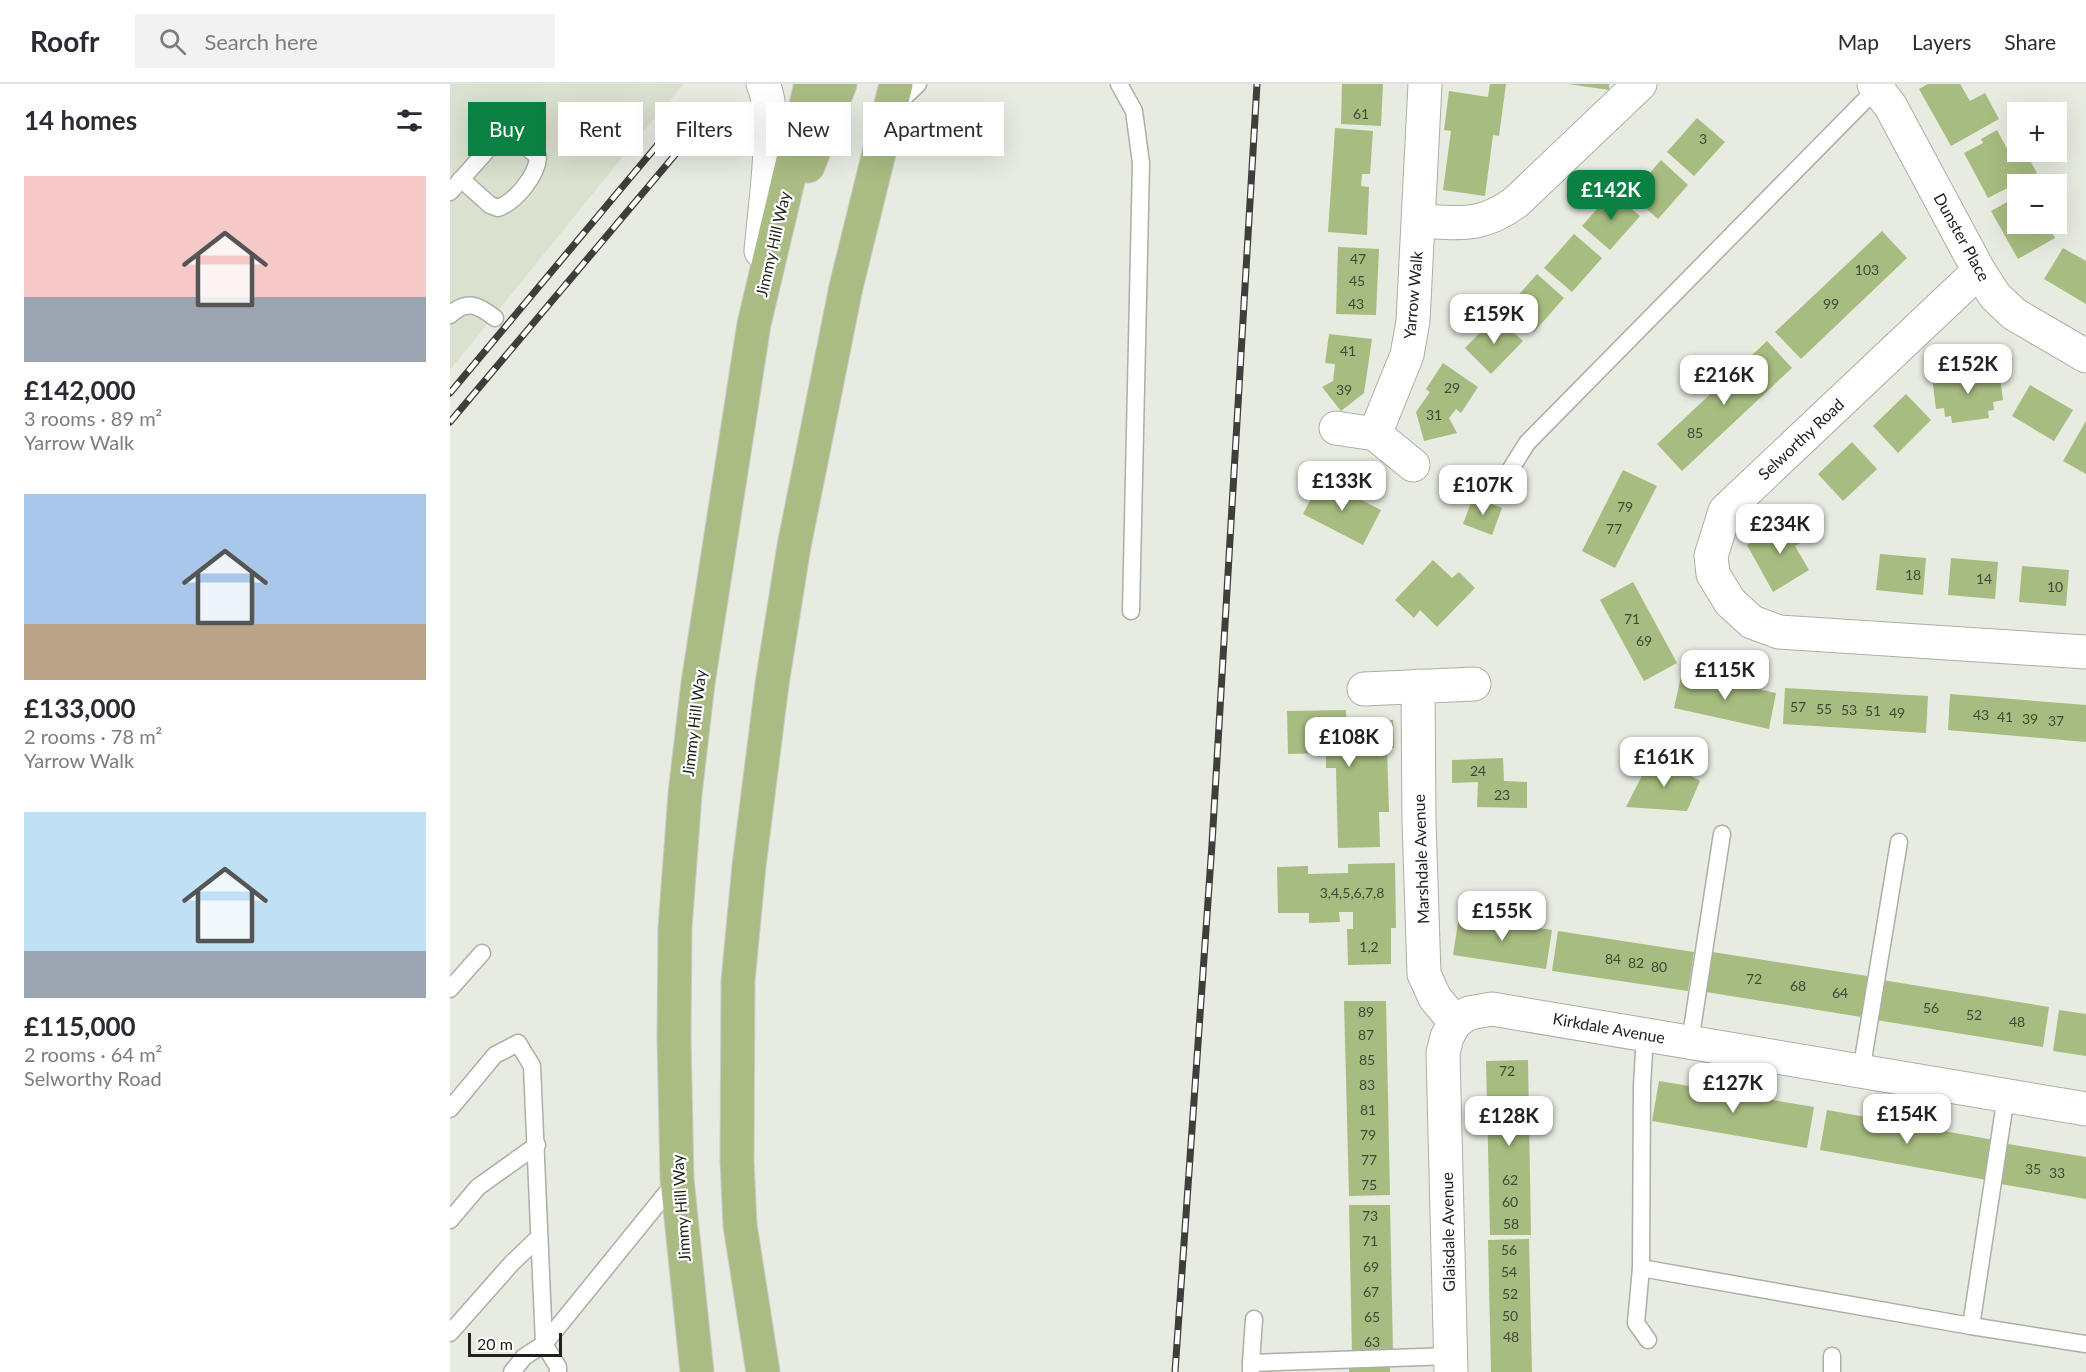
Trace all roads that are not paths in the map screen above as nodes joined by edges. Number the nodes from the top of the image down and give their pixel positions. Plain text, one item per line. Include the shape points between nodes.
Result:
1 (764, 84) edge
2 (811, 84) edge
3 (840, 84) edge
4 (918, 84) edge
5 (1119, 84) edge
6 (1425, 84) edge
7 (1640, 84) edge
8 (1876, 86) edge
9 (891, 94) edge
10 (461, 179) junction
11 (450, 192) edge
12 (1419, 221) junction
13 (1979, 271) junction
14 (450, 315) edge
15 (495, 318) dead end
16 (754, 324) junction
17 (2086, 356) edge
18 (1336, 428) dead end
19 (1375, 434) junction
20 (1413, 465) dead end
21 (1502, 483) dead end
22 (1131, 611) dead end
23 (2086, 652) edge
24 (1474, 684) dead end
25 (1418, 686) junction
26 (1364, 689) dead end
27 (1722, 834) dead end
28 (1899, 842) dead end
29 (482, 953) dead end
30 (450, 989) edge
31 (1455, 1022) junction
32 (1645, 1034) junction
33 (1690, 1042) junction
34 (1861, 1072) junction
35 (2006, 1096) junction
36 (2086, 1108) edge
37 (450, 1109) edge
38 (537, 1145) junction
39 (677, 1179) junction
40 (450, 1220) edge
41 (538, 1237) junction
42 (1641, 1268) junction
43 (1254, 1319) dead end
44 (1971, 1326) junction
45 (450, 1333) edge
46 (1648, 1340) dead end
47 (544, 1344) junction
48 (2086, 1344) edge
49 (1451, 1364) edge
50 (1251, 1367) edge
51 (512, 1372) edge
52 (558, 1372) edge
53 (697, 1372) edge
54 (763, 1372) edge

1 - 16 street via 769,106 770,157
2 - 16 highway, Jimmy Hill Way
3 - 16 highway
4 - 9 lane
5 - 22 lane via 1134,111 1141,163
6 - 12 street, Yarrow Walk
7 - 12 street via 1499,214 1479,222
8 - 13 street, Dunster Place
8 - 21 lane via 1527,443
9 - 54 highway via 846,287 794,546 749,866 738,981 737,1161 740,1225
10 - 10 lane via 498,208 506,205 525,184 537,166 538,157 520,141 498,139
10 - 11 lane
12 - 19 street, Yarrow Walk via 1407,355
13 - 17 street, Dunster Place via 1995,296 2014,314
13 - 23 street, Selworthy Road via 1725,511 1711,556 1713,574 1730,602 1752,622 1779,632
14 - 15 lane via 471,304
16 - 39 highway, Jimmy Hill Way via 698,683 685,794 675,928
18 - 19 street
19 - 20 street
24 - 25 street
25 - 26 street
25 - 31 street, Marshdale Avenue via 1424,974 1434,998
27 - 33 lane
28 - 34 lane
29 - 30 lane
31 - 32 street, Kirkdale Avenue via 1469,1013 1492,1009
31 - 49 street, Glaisdale Avenue via 1443,1053
32 - 33 street, Kirkdale Avenue
32 - 42 lane
33 - 34 street, Kirkdale Avenue
34 - 35 street, Kirkdale Avenue
35 - 36 street, Kirkdale Avenue
35 - 44 lane
37 - 38 lane via 495,1055 518,1043 532,1066
38 - 40 lane via 478,1187
38 - 41 lane
39 - 47 lane
39 - 53 highway, Jimmy Hill Way
41 - 45 lane
41 - 47 lane
42 - 44 lane
42 - 46 lane via 1636,1323
43 - 50 lane
44 - 48 lane
47 - 51 lane via 524,1357
47 - 52 lane
49 - 50 lane

